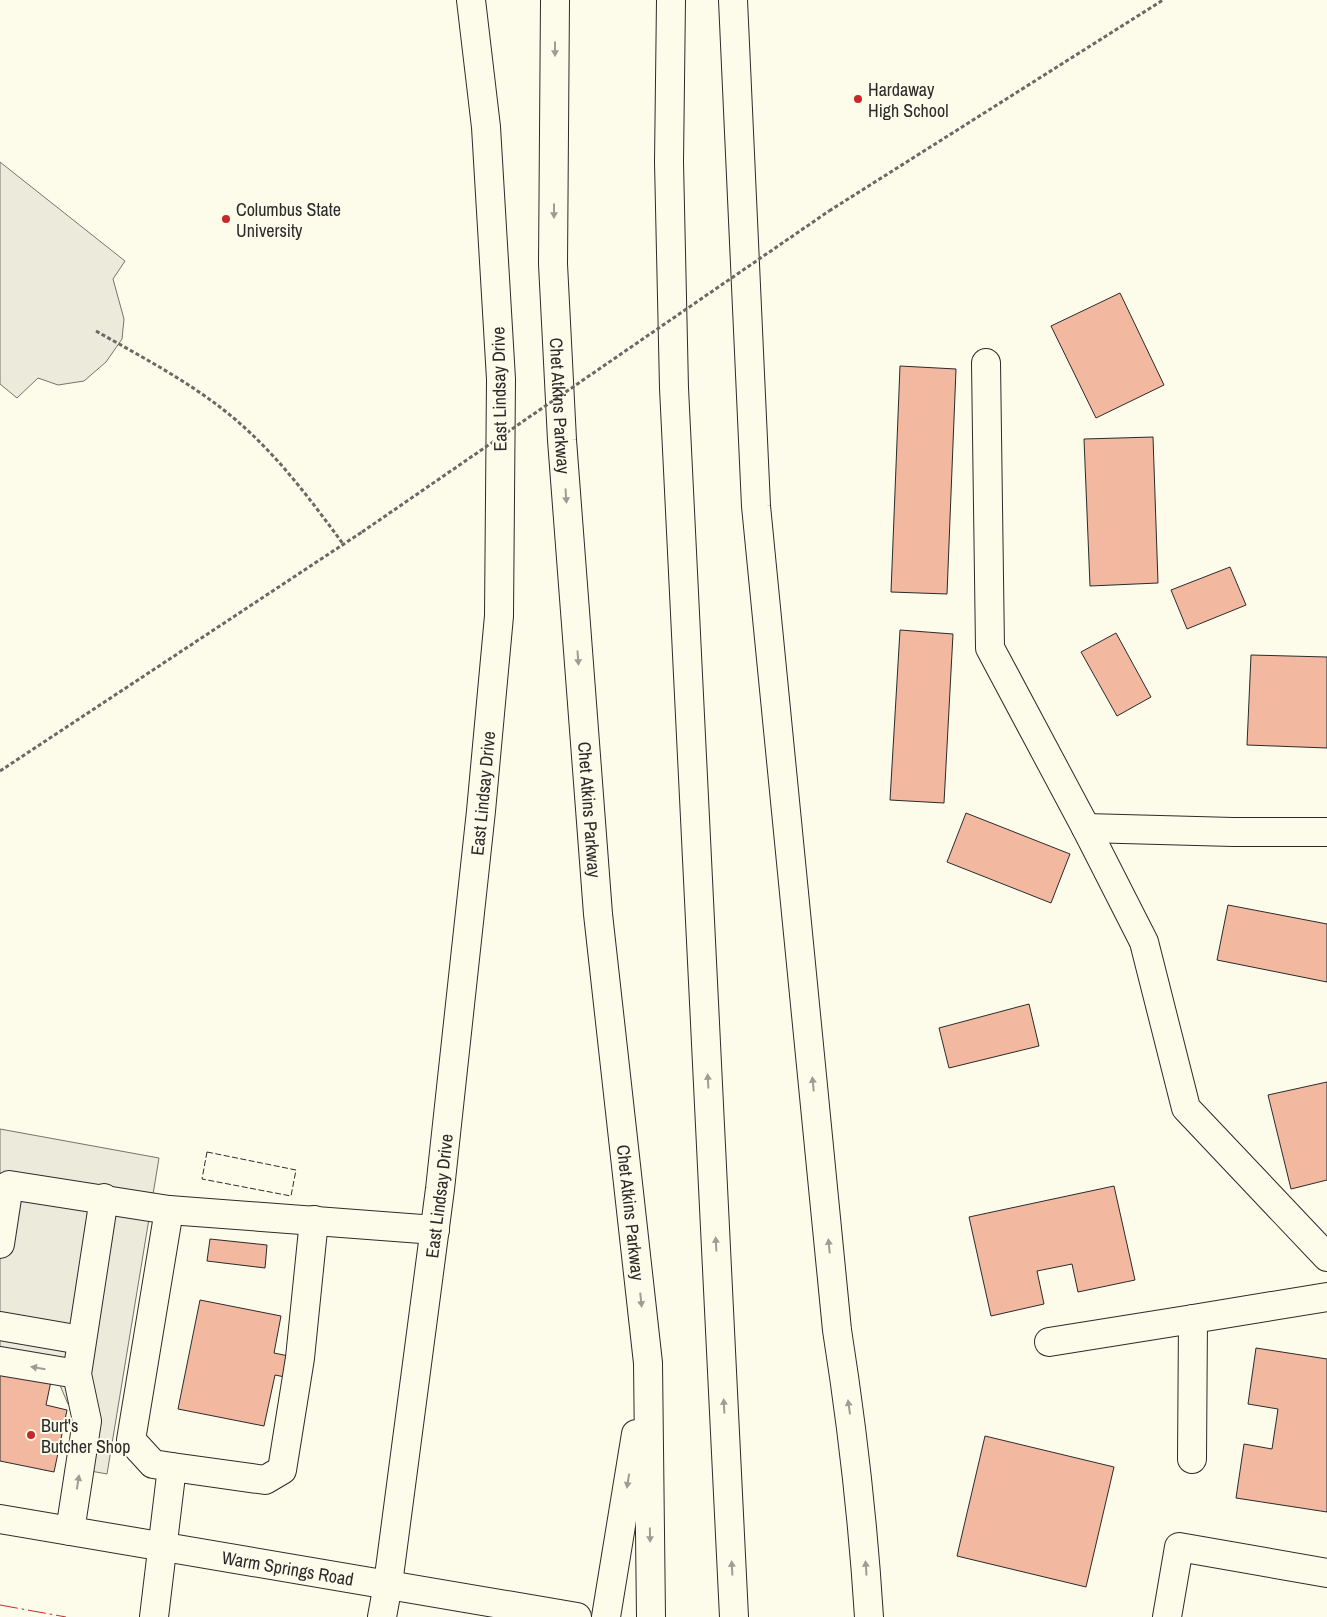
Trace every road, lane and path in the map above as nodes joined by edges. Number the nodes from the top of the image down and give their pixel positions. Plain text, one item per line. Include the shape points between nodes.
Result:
1 (470, 0) edge
2 (556, 0) edge
3 (671, 0) edge
4 (734, 0) edge
5 (1163, 0) edge
6 (96, 331) dead end
7 (986, 363) dead end
8 (343, 544) junction
9 (0, 771) edge
10 (1086, 828) junction
11 (1327, 832) edge
12 (104, 1198) junction
13 (170, 1210) junction
14 (314, 1220) junction
15 (435, 1230) junction
16 (0, 1244) edge
17 (1327, 1257) edge
18 (1327, 1297) edge
19 (1193, 1318) junction
20 (0, 1326) edge
21 (81, 1340) junction
22 (1049, 1342) dead end
23 (0, 1361) edge
24 (648, 1363) junction
25 (76, 1374) junction
26 (1192, 1459) dead end
27 (172, 1467) junction
28 (0, 1519) edge
29 (70, 1530) junction
30 (164, 1546) junction
31 (1327, 1573) edge
32 (388, 1584) junction
33 (154, 1617) edge
34 (382, 1617) edge
35 (577, 1617) edge
36 (606, 1617) edge
37 (651, 1617) edge
38 (734, 1617) edge
39 (869, 1617) edge
40 (1167, 1617) edge

1 - 15 main road, East Lindsay Drive via 486,127 501,379 499,616
2 -> 24 main road, Chet Atkins Parkway via 553,264 562,440 598,914
38 -> 3 main road via 674,388 669,162
39 -> 4 main road via 864,1539 837,1330 756,506
5 - 8 path, bridge via 829,211
6 - 8 path via 194,388 226,411 270,451
7 - 10 main road via 990,648
8 - 9 path
10 - 11 main road
10 - 17 main road via 1144,942 1186,1108
12 - 13 main road
12 - 16 main road via 9,1185
12 - 21 main road
13 - 14 main road
13 - 27 main road via 131,1440 153,1464
14 - 15 main road
14 - 27 main road via 300,1358 282,1470 265,1480
15 - 32 main road, East Lindsay Drive
18 - 19 main road
19 - 22 main road
19 - 26 main road
20 - 21 main road
21 - 25 main road
25 -> 23 main road
24 -> 36 main road
24 -> 37 main road, Chet Atkins Parkway
29 -> 25 main road via 87,1421
27 - 30 main road
28 - 29 main road, Warm Springs Road
29 - 30 main road, Warm Springs Road
30 - 32 main road, Warm Springs Road
30 - 33 main road
31 - 40 main road via 1179,1547
32 - 34 main road, East Lindsay Drive
32 - 35 main road, Warm Springs Road

